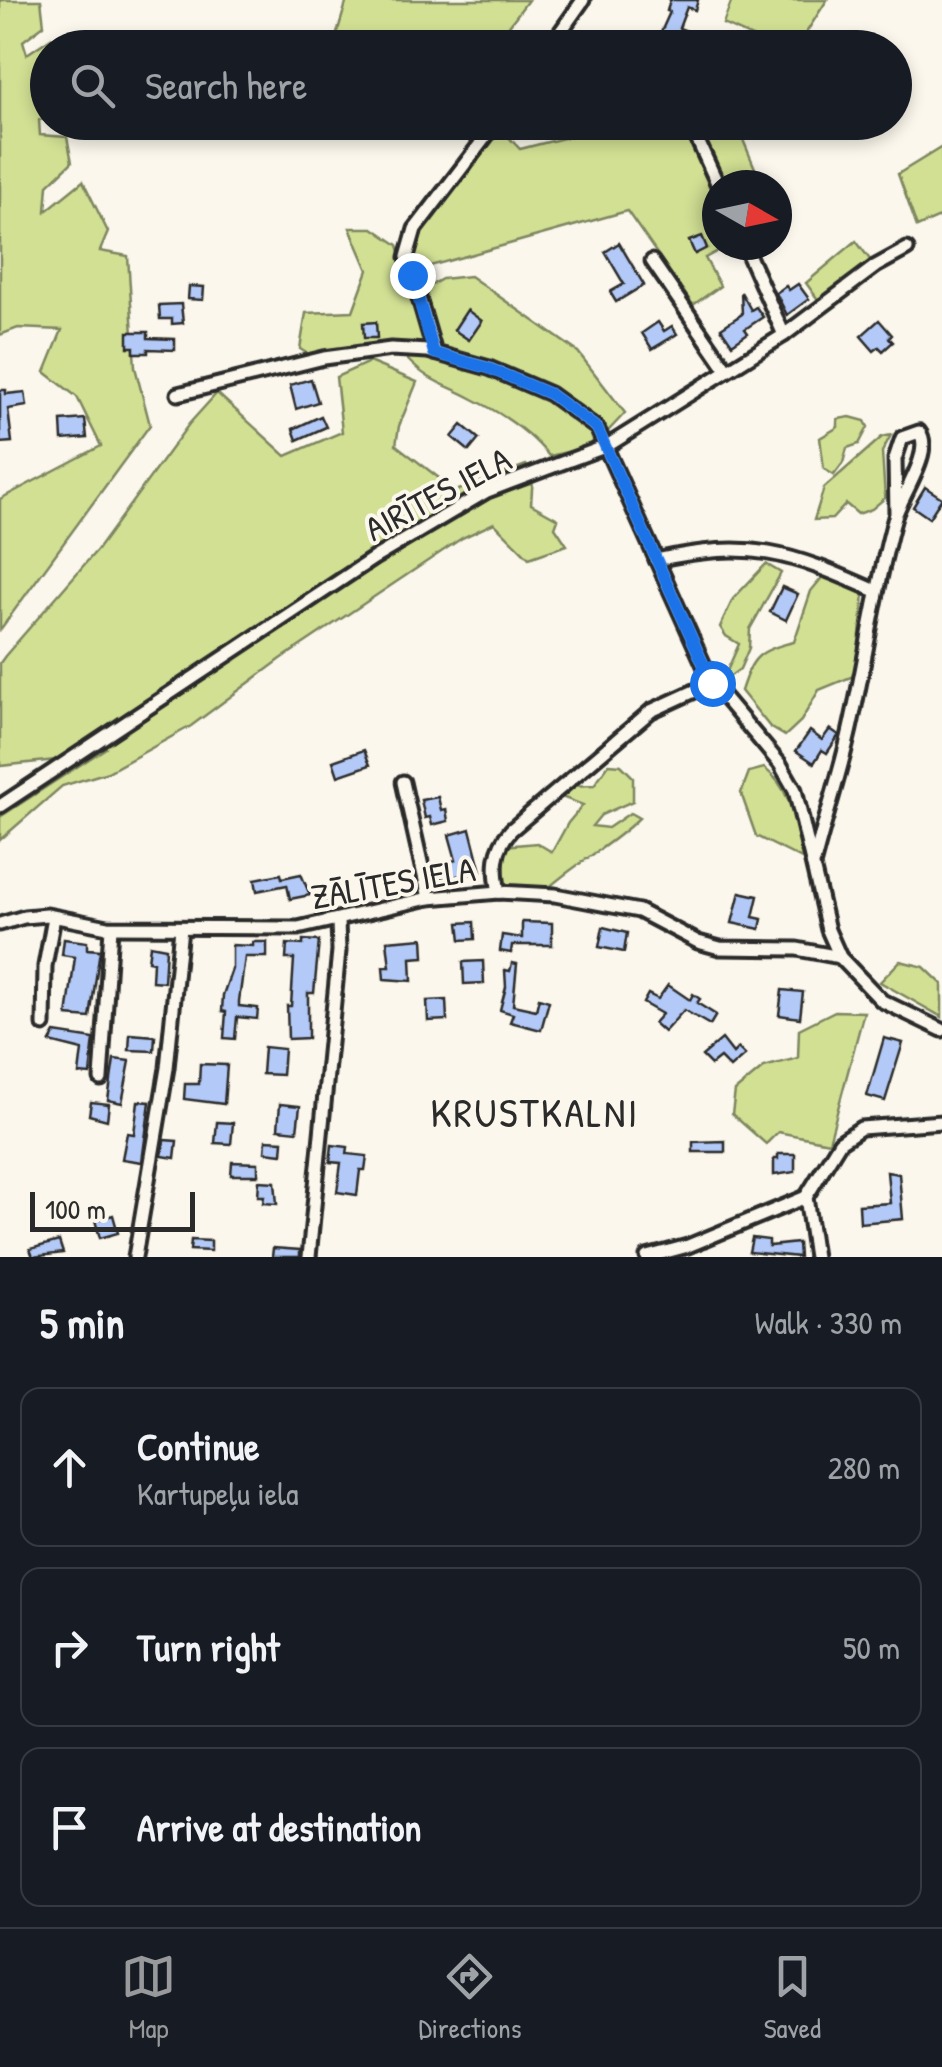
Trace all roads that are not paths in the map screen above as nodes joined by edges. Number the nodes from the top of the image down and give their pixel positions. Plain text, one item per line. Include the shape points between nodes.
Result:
1 (584, 0) edge
2 (563, 30) edge
3 (484, 140) edge
4 (698, 141) dead end
5 (711, 170) edge
6 (907, 249) dead end
7 (751, 260) edge
8 (652, 261) dead end
9 (784, 335) junction
10 (434, 353) junction
11 (727, 370) junction
12 (178, 394) dead end
13 (607, 446) junction
14 (896, 513) junction
15 (656, 560) junction
16 (876, 590) junction
17 (712, 683) junction
18 (402, 782) dead end
19 (1, 805) edge
20 (814, 866) junction
21 (499, 892) junction
22 (429, 898) junction
23 (54, 917) junction
24 (338, 921) junction
25 (0, 924) edge
26 (111, 928) junction
27 (181, 928) junction
28 (840, 958) junction
29 (44, 1025) dead end
30 (942, 1030) edge
31 (101, 1078) dead end
32 (942, 1122) edge
33 (806, 1197) junction
34 (135, 1257) edge
35 (308, 1257) edge
36 (647, 1257) edge
37 (814, 1257) edge

1 - 2 street
3 - 10 street via 408,246
4 - 5 street
6 - 9 street, AIRĪTES IELA
7 - 9 street
8 - 11 street
9 - 11 street, AIRĪTES IELA
10 - 12 street via 391,349 324,358
10 - 13 street via 550,394 597,428
11 - 13 street, AIRĪTES IELA
13 - 15 street
13 - 19 street, AIRĪTES IELA via 487,491
14 - 14 street via 895,458 902,438 920,432 924,444
14 - 16 street
15 - 16 street via 742,548 787,555
15 - 17 street
16 - 20 street via 851,726
17 - 20 street via 795,790
17 - 21 street via 651,710 511,830 499,844
18 - 22 street
20 - 28 street
21 - 22 street, ZĀLĪTES IELA
21 - 28 street, ZĀLĪTES IELA via 639,911 720,948
22 - 24 street, ZĀLĪTES IELA
23 - 25 street, ZĀLĪTES IELA
23 - 26 street, ZĀLĪTES IELA
23 - 29 street
24 - 27 street, ZĀLĪTES IELA via 260,930
24 - 35 street
26 - 27 street, ZĀLĪTES IELA
26 - 31 street
27 - 34 street via 167,1068
28 - 30 street via 882,1001
32 - 33 street via 861,1128 840,1142
33 - 36 street
33 - 37 street

